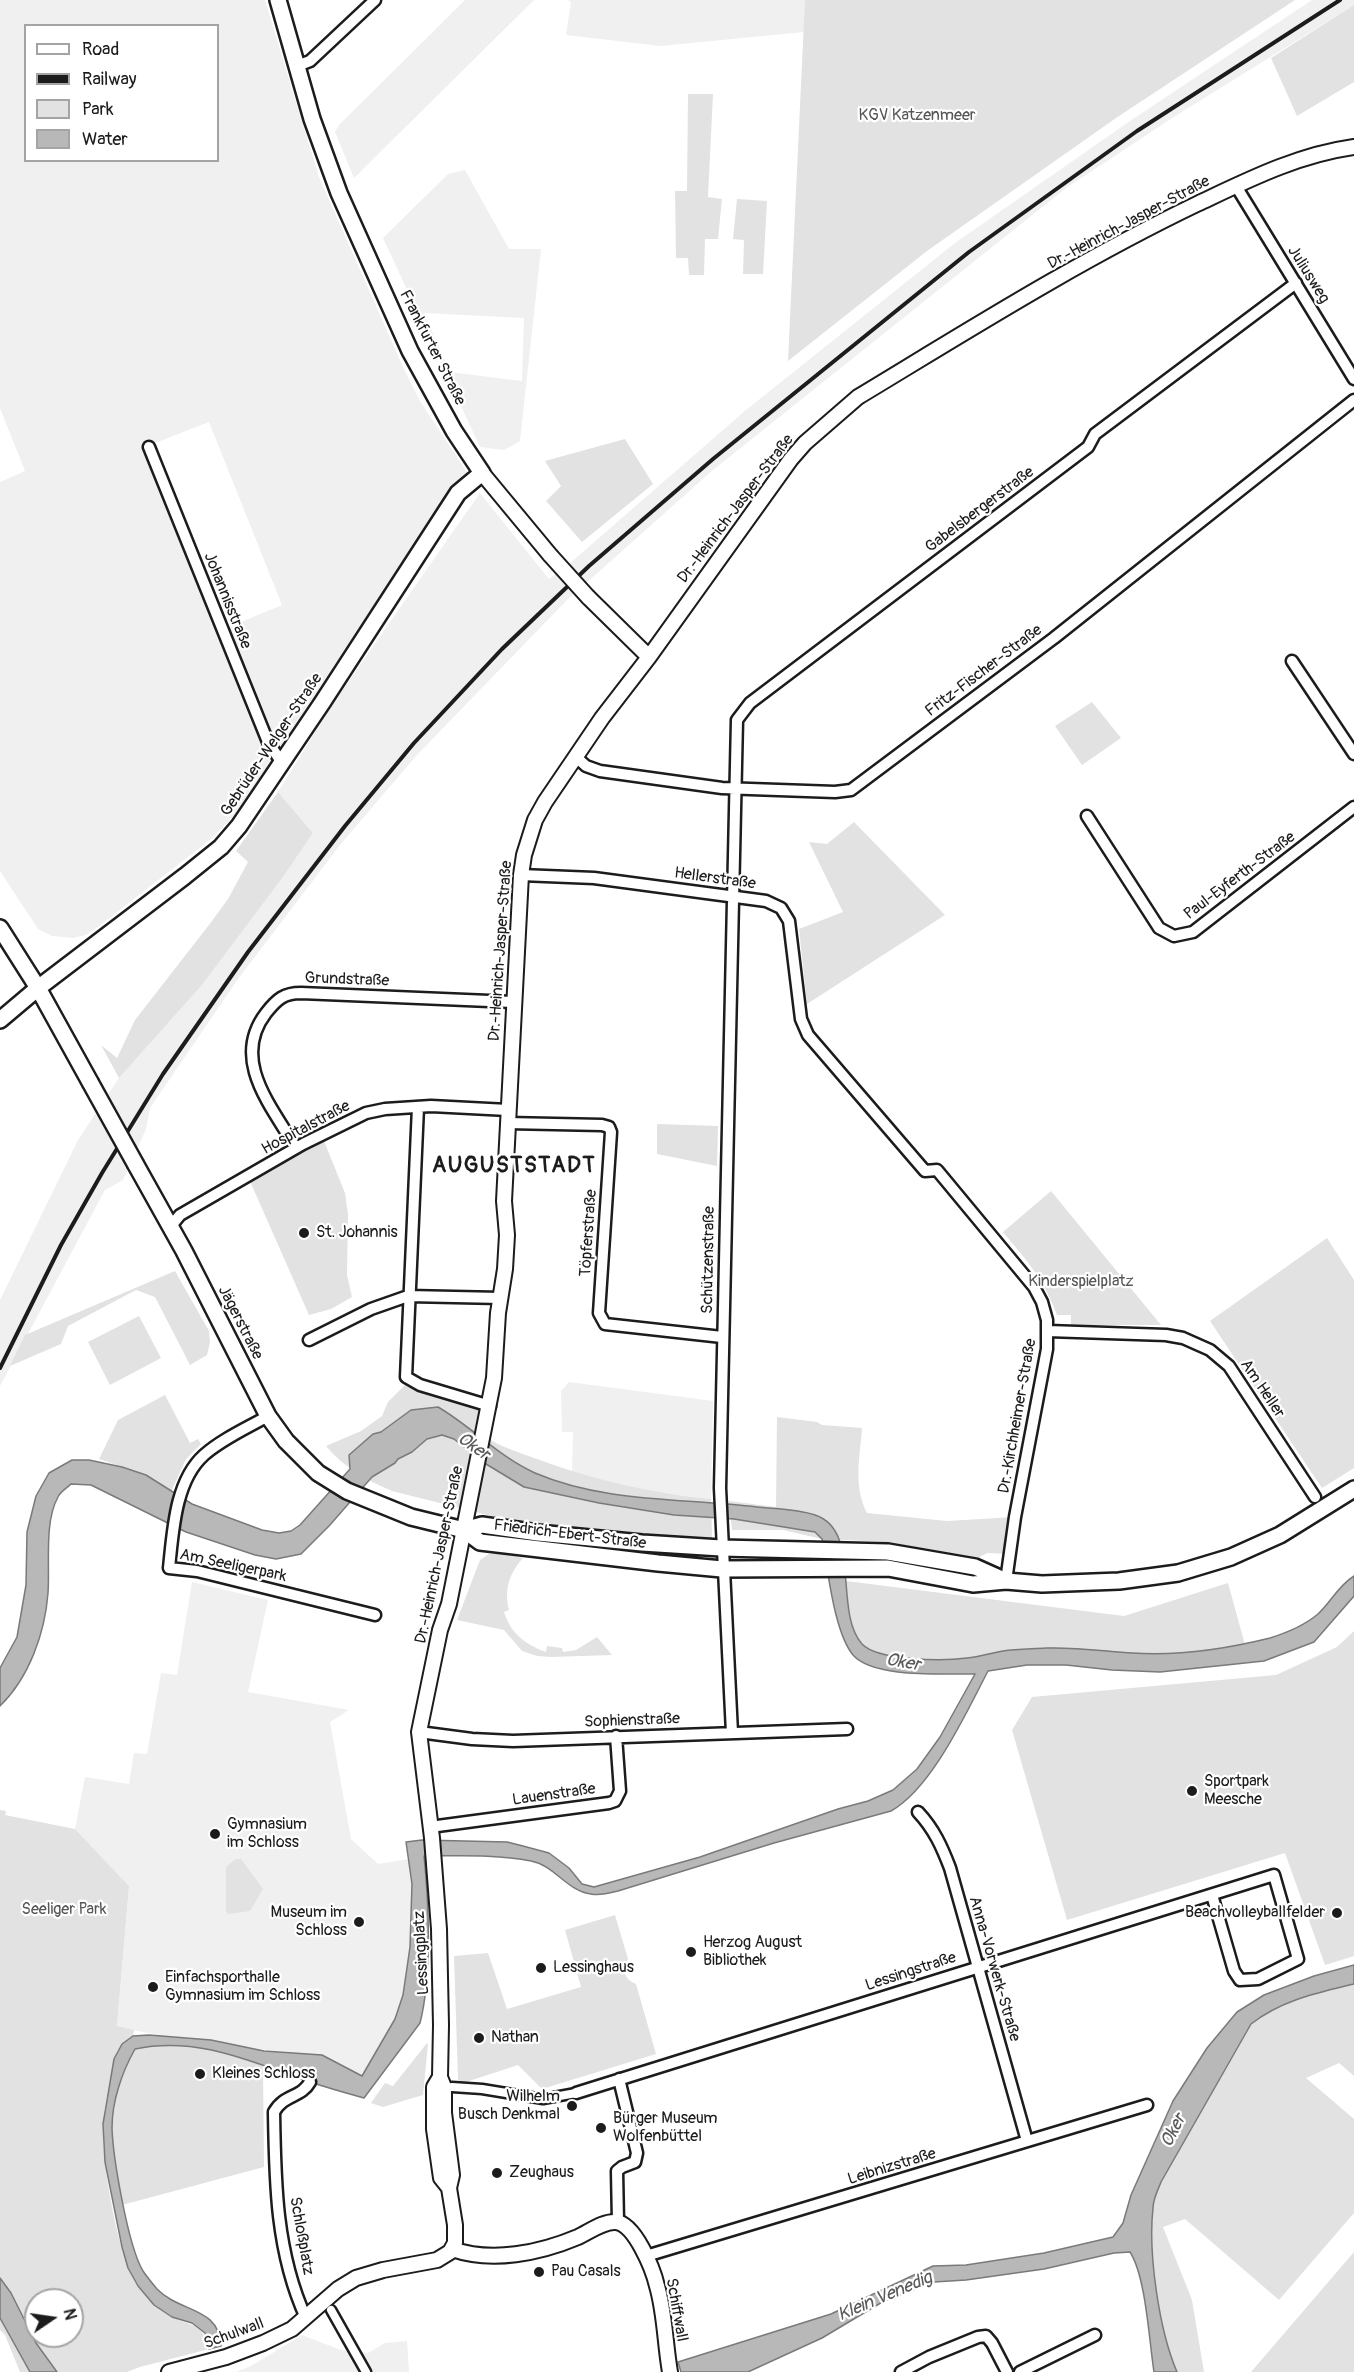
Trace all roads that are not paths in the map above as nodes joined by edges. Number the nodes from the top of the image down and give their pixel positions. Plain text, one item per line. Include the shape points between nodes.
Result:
1 (278, 0) edge
2 (375, 0) edge
3 (297, 66) junction
4 (1354, 147) edge
5 (1236, 186) junction
6 (1296, 283) junction
7 (1354, 379) edge
8 (1354, 400) edge
9 (149, 447) dead end
10 (482, 473) junction
11 (649, 657) junction
12 (1292, 661) dead end
13 (1354, 754) edge
14 (576, 757) junction
15 (282, 763) junction
16 (736, 788) junction
17 (1354, 807) edge
18 (1087, 816) dead end
19 (521, 875) junction
20 (733, 897) junction
21 (0, 928) edge
22 (38, 988) junction
23 (513, 1002) junction
24 (0, 1020) edge
25 (803, 1027) joint
26 (418, 1107) junction
27 (508, 1116) junction
28 (296, 1148) junction
29 (171, 1226) junction
30 (408, 1296) junction
31 (501, 1298) junction
32 (1048, 1331) junction
33 (722, 1337) junction
34 (309, 1340) dead end
35 (490, 1406) junction
36 (268, 1416) junction
37 (1354, 1489) edge
38 (1315, 1497) dead end
39 (464, 1530) junction
40 (721, 1548) junction
41 (722, 1569) junction
42 (1006, 1581) junction
43 (375, 1615) dead end
44 (847, 1729) dead end
45 (419, 1732) junction
46 (732, 1733) junction
47 (616, 1736) junction
48 (918, 1812) dead end
49 (431, 1832) junction
50 (1212, 1894) junction
51 (978, 1966) junction
52 (619, 2079) junction
53 (310, 2082) dead end
54 (452, 2087) dead end
55 (576, 2093) joint
56 (1147, 2106) dead end
57 (1027, 2141) junction
58 (618, 2222) junction
59 (452, 2249) junction
60 (646, 2256) junction
61 (331, 2310) dead end
62 (306, 2318) junction
63 (1095, 2335) dead end
64 (169, 2372) edge
65 (366, 2372) edge
66 (670, 2372) edge
67 (901, 2372) edge
68 (1007, 2372) edge
69 (1020, 2372) edge

1 - 3 main road, Frankfurter Straße
2 - 3 street via 310,61
3 - 10 main road, Frankfurter Straße via 326,161 410,351
4 - 5 street, Dr.-Heinrich-Jasper-Straße via 1298,159
5 - 6 street, Juliusweg
5 - 11 street, Dr.-Heinrich-Jasper-Straße via 1041,288 841,410 791,459
6 - 7 street, Juliusweg
6 - 16 street, Gabelsbergerstraße via 1095,434 1088,447 750,703 737,720
8 - 16 street, Fritz-Fischer-Straße via 1054,638 851,790
9 - 15 street, Johannisstraße via 268,742
10 - 11 street, Frankfurter Straße, bridge via 588,597
10 - 15 main road, Gebrüder-Welger-Straße via 458,493
11 - 14 street, Dr.-Heinrich-Jasper-Straße
12 - 13 street
14 - 16 street, Fritz-Fischer-Straße via 600,771
14 - 19 street, Dr.-Heinrich-Jasper-Straße via 535,820
15 - 22 main road, Gebrüder-Welger-Straße via 240,826 221,847
16 - 20 street, Schützenstraße
17 - 18 street, Paul-Eyferth-Straße via 1193,932 1173,936 1160,928
19 - 20 street, Hellerstraße via 594,878
19 - 23 street, Dr.-Heinrich-Jasper-Straße
20 - 25 street, Hellerstraße via 766,901 786,915 792,929
20 - 33 street, Schützenstraße
21 - 22 main road
22 - 24 main road, Gebrüder-Welger-Straße
22 - 29 main road, Jägerstraße, bridge
23 - 27 street, Dr.-Heinrich-Jasper-Straße
23 - 28 street, Grundstraße via 301,993 280,997 258,1027 252,1063
25 - 32 street, Dr.-Kirchheimer-Straße via 925,1171 938,1170 1023,1272 1042,1302
26 - 27 street, Hospitalstraße
26 - 28 street, Hospitalstraße via 366,1113
26 - 30 street
27 - 31 street, Dr.-Heinrich-Jasper-Straße via 504,1201 507,1235
27 - 33 street, Töpferstraße via 609,1127 599,1313 605,1324
28 - 29 street, Hospitalstraße via 180,1215
29 - 36 main road, Jägerstraße
30 - 31 street
30 - 34 street via 371,1309
30 - 35 street via 405,1372 409,1381
31 - 35 street, Dr.-Heinrich-Jasper-Straße
32 - 38 street, Am Heller via 1166,1335 1196,1342 1210,1350 1236,1375
32 - 42 street, Dr.-Kirchheimer-Straße via 1045,1367
33 - 40 street, Schützenstraße
35 - 39 street, Dr.-Heinrich-Jasper-Straße
36 - 39 main road, Jägerstraße via 301,1458 330,1482 411,1517
36 - 43 street, Am Seeligerpark via 213,1448 192,1469 182,1487 169,1568 197,1571
37 - 42 main road, Friedrich-Ebert-Straße via 1272,1539 1178,1573 1119,1581
39 - 40 main road, Friedrich-Ebert-Straße via 482,1525
39 - 41 main road, Friedrich-Ebert-Straße via 480,1542
39 - 45 street, Dr.-Heinrich-Jasper-Straße
40 - 41 street, Schützenstraße
40 - 42 main road, Friedrich-Ebert-Straße via 911,1555 975,1567
41 - 42 main road, Friedrich-Ebert-Straße via 888,1568 973,1584
41 - 46 street, Schützenstraße
44 - 46 street, Sophienstraße
45 - 47 street, Sophienstraße via 513,1741
45 - 49 street, Dr.-Heinrich-Jasper-Straße
46 - 47 street, Sophienstraße
47 - 49 street, Lauenstraße via 620,1791 615,1801
48 - 51 street, Anna-Vorwerk-Straße via 943,1847
49 - 59 street, Lessingplatz via 441,1989 440,2077 456,2235
50 - 50 street, Lessingstraße via 1274,1875 1298,1959 1258,1979 1240,1980
50 - 51 street, Lessingstraße
51 - 52 street, Lessingstraße
51 - 57 street, Anna-Vorwerk-Straße
52 - 55 street, Lessingstraße
52 - 58 street via 637,2153 635,2162 617,2172
53 - 62 street, Schloßplatz via 300,2093 279,2103 274,2112 276,2203 293,2287
54 - 55 street via 543,2099
56 - 57 street, Leibnizstraße
57 - 60 street, Leibnizstraße
58 - 59 street via 562,2243 518,2253 480,2256
58 - 60 street via 628,2229
59 - 62 street via 426,2263 356,2278
60 - 66 street, Schiffwall via 658,2288
61 - 65 street
62 - 64 street, Schulwall via 263,2343
63 - 69 street
67 - 68 street via 928,2357 986,2336

